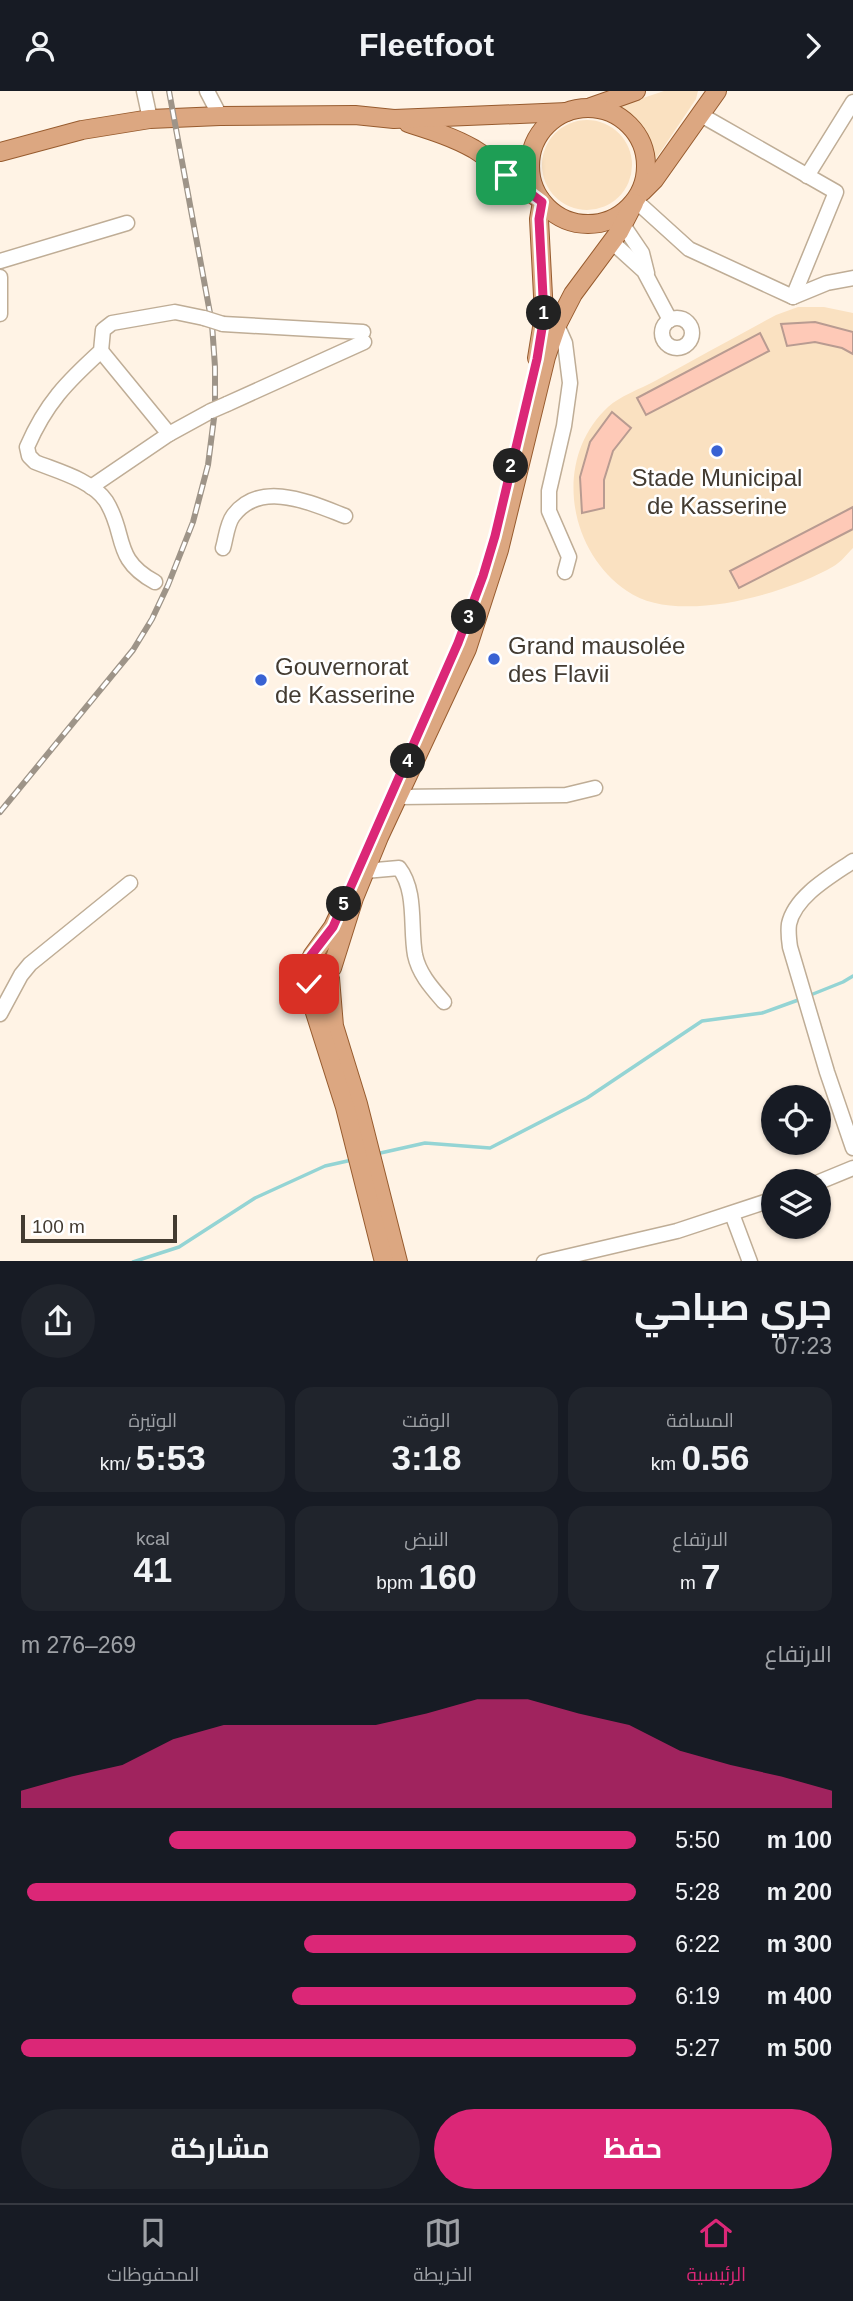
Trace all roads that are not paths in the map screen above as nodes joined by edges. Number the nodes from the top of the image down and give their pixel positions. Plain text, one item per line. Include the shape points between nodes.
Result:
1 (144, 91) edge
2 (207, 91) edge
3 (636, 91) edge
4 (717, 91) edge
5 (853, 102) edge
6 (590, 107) junction
7 (566, 112) junction
8 (701, 115) junction
9 (220, 116) junction
10 (150, 119) junction
11 (394, 119) junction
12 (0, 153) edge
13 (807, 176) junction
14 (636, 199) junction
15 (541, 200) junction
16 (127, 223) dead end
17 (623, 225) junction
18 (612, 242) junction
19 (0, 261) edge
20 (0, 277) edge
21 (648, 278) junction
22 (853, 278) edge
23 (793, 297) junction
24 (0, 314) edge
25 (670, 320) dead end
26 (556, 325) junction
27 (101, 351) junction
28 (169, 434) junction
29 (91, 487) junction
30 (345, 516) dead end
31 (223, 548) dead end
32 (565, 572) dead end
33 (155, 582) dead end
34 (595, 787) dead end
35 (398, 797) junction
36 (853, 861) edge
37 (365, 871) junction
38 (130, 883) dead end
39 (312, 956) junction
40 (331, 973) junction
41 (305, 981) junction
42 (444, 1002) dead end
43 (0, 1014) edge
44 (351, 1105) junction
45 (853, 1148) edge
46 (853, 1168) edge
47 (831, 1177) edge
48 (761, 1204) edge
49 (732, 1215) junction
50 (383, 1231) junction
51 (596, 1256) edge
52 (384, 1261) edge
53 (398, 1261) edge
54 (553, 1261) edge
55 (750, 1261) edge

1 - 10 street
2 - 9 street
3 - 6 main road
4 - 8 main road
5 - 13 street
6 - 7 main road
6 - 14 main road via 610,112 639,137 646,156 646,176
7 - 11 main road
7 - 15 main road via 546,127 533,149 531,175
8 - 13 street
8 - 14 main road
9 - 10 main road
9 - 11 main road
10 - 12 main road via 107,125
11 - 15 main road via 446,135 475,150
13 - 23 street via 836,192
14 - 15 main road via 620,214 587,224 570,222
14 - 17 main road
14 - 23 street via 690,249
15 - 39 main road via 544,316 483,576 340,912
16 - 19 street
17 - 18 main road
17 - 21 street via 642,253
18 - 21 street via 639,264
18 - 26 main road
20 - 24 street
21 - 25 street
22 - 23 street
26 - 32 street via 565,343 570,383 549,510 569,557
26 - 35 main road via 467,649
27 - 28 street
27 - 28 street, bridge via 103,330 112,323 175,312 223,324 363,337
27 - 29 street via 47,407 27,447 35,462
28 - 29 street
29 - 33 street via 105,500 129,562
30 - 31 street via 267,494 251,500 232,517
34 - 35 street via 566,796
35 - 37 main road
36 - 45 street via 810,893 789,923 790,947
37 - 40 main road
37 - 42 street via 399,868 404,875 415,957 423,977
38 - 43 street via 30,964
39 - 40 main road via 327,959
39 - 41 main road via 302,967
40 - 41 main road via 318,986
40 - 44 main road via 334,1026
41 - 44 main road
44 - 50 main road
46 - 47 street
48 - 49 street
49 - 51 street
49 - 55 street
50 - 52 main road
50 - 53 main road
51 - 54 street

